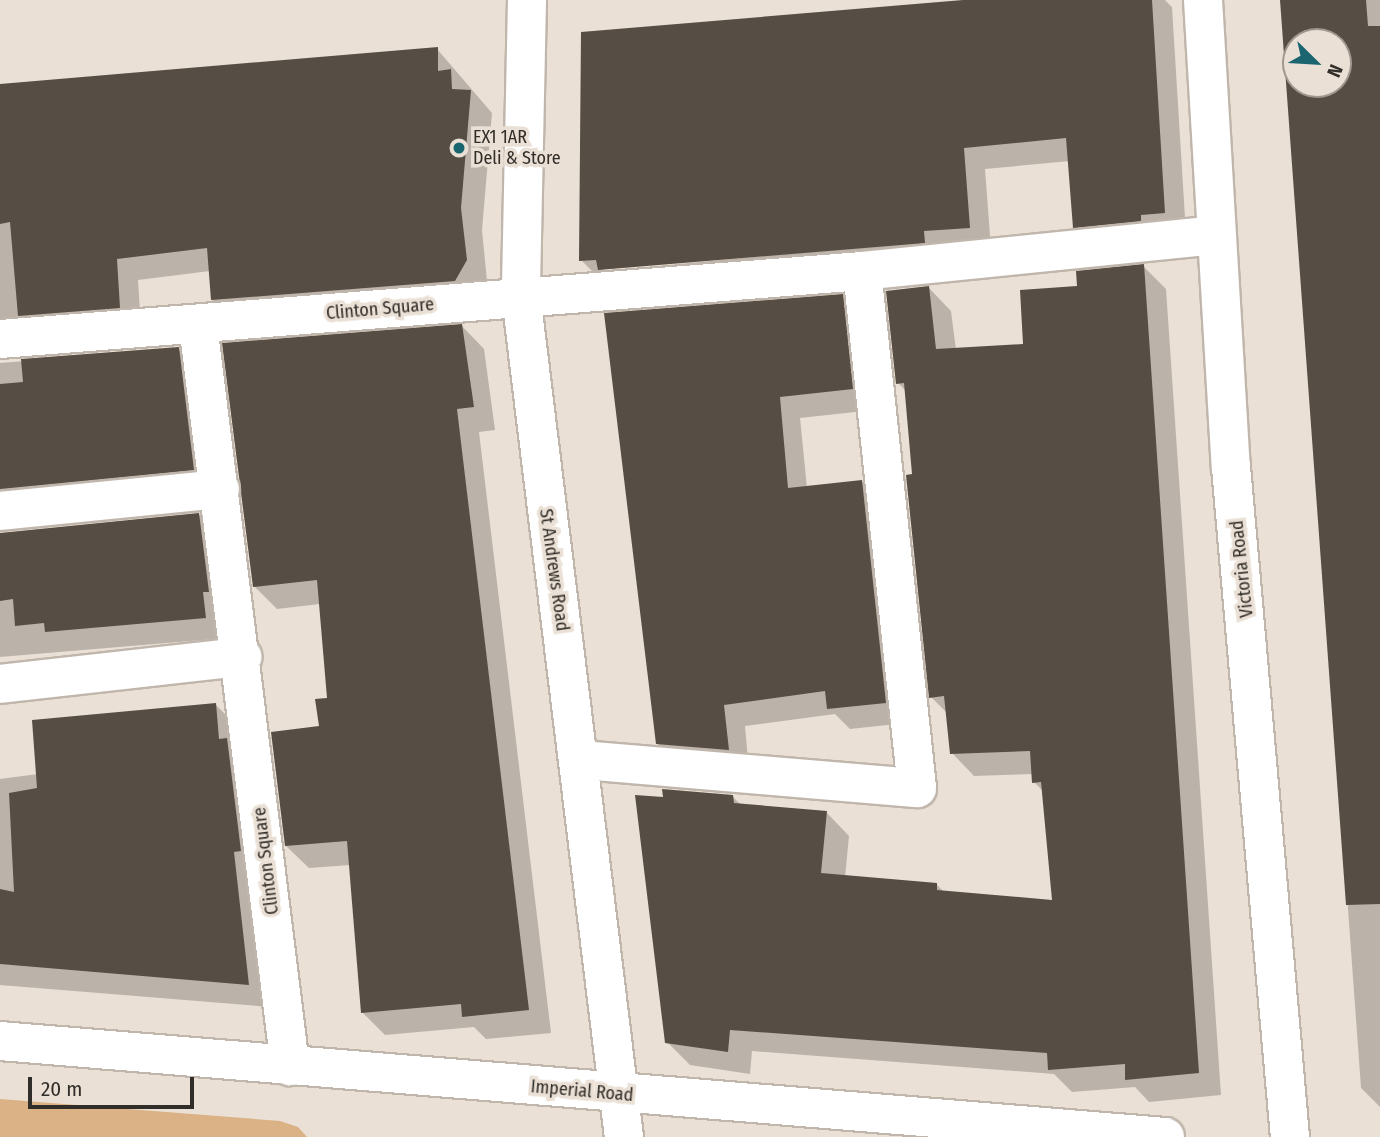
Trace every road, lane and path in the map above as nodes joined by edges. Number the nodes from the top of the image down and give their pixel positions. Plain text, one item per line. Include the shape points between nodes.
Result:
1 (527, 0) edge
2 (1203, 0) edge
3 (1216, 235) junction
4 (862, 271) junction
5 (521, 296) junction
6 (198, 325) junction
7 (0, 339) edge
8 (220, 489) junction
9 (0, 511) edge
10 (242, 657) junction
11 (0, 684) edge
12 (582, 760) junction
13 (0, 1041) edge
14 (290, 1066) junction
15 (619, 1094) junction
16 (624, 1137) edge
17 (1165, 1137) edge
18 (1290, 1137) edge

1 - 5 street, St Andrews Road
2 - 3 street, Victoria Road
3 - 4 street, Clinton Square
3 - 18 street, Victoria Road via 1274,993
4 - 5 street, Clinton Square
4 - 12 street via 917,788
5 - 6 street, Clinton Square
5 - 12 street, St Andrews Road
6 - 7 street, Clinton Square
6 - 8 street, Clinton Square
8 - 9 street
8 - 10 street, Clinton Square
10 - 11 street
10 - 14 street, Clinton Square
12 - 15 street, St Andrews Road
13 - 14 street, Imperial Road
14 - 15 street, Imperial Road
15 - 16 street, St Andrews Road
15 - 17 street, Imperial Road

